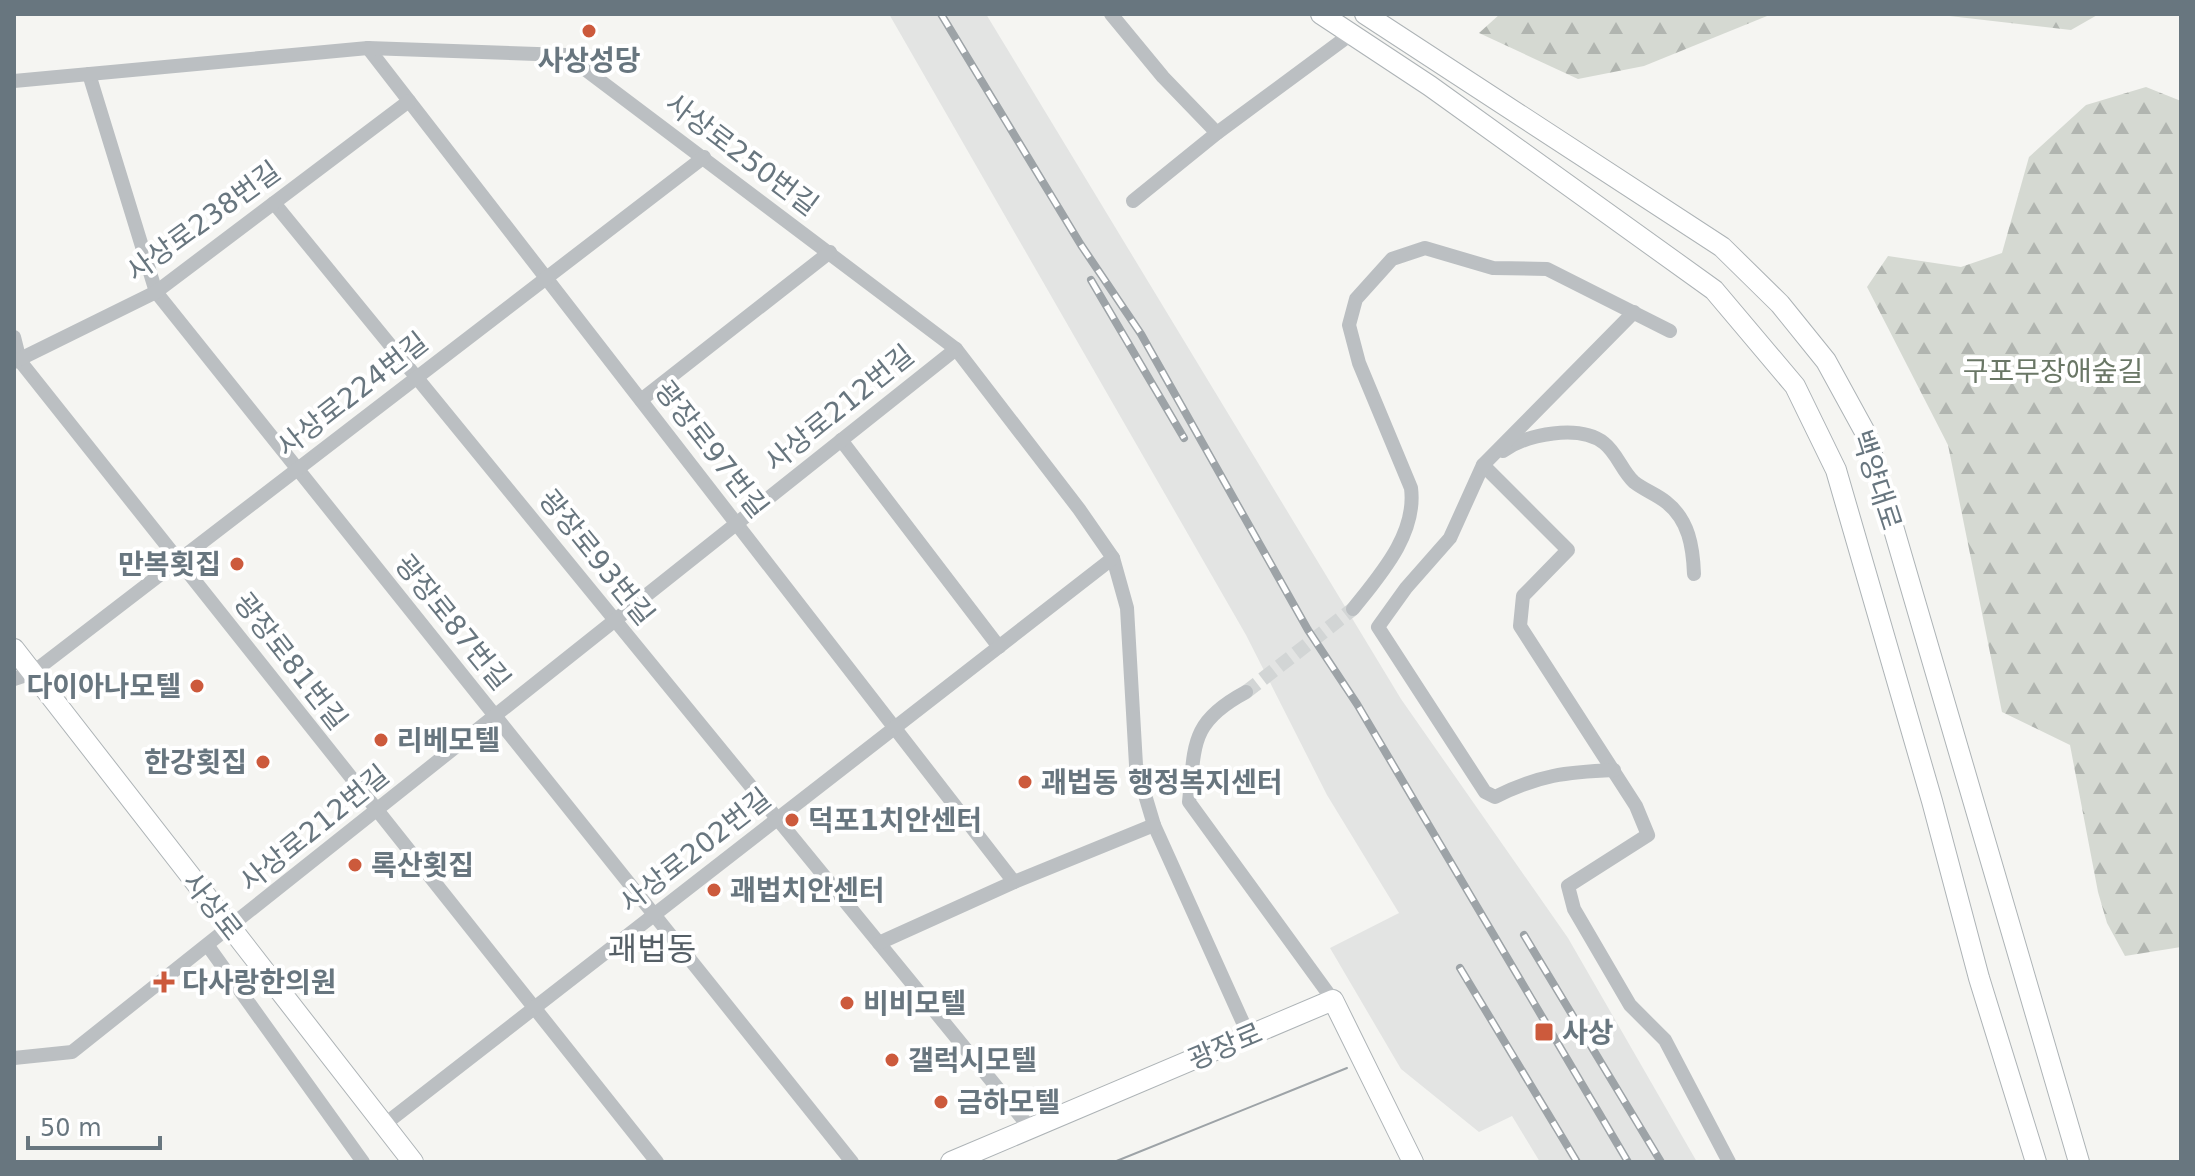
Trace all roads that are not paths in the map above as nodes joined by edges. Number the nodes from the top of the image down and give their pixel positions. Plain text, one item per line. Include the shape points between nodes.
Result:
1 (1111, 14) edge
2 (1321, 14) edge
3 (1365, 14) edge
4 (1351, 34) junction
5 (368, 48) junction
6 (89, 74) junction
7 (14, 81) edge
8 (409, 101) junction
9 (1217, 133) junction
10 (704, 157) junction
11 (1133, 201) dead end
12 (274, 203) junction
13 (830, 252) junction
14 (546, 278) junction
15 (156, 292) junction
16 (1634, 312) junction
17 (1670, 331) dead end
18 (14, 337) edge
19 (956, 349) junction
20 (17, 362) edge
21 (416, 377) junction
22 (641, 400) junction
23 (841, 440) junction
24 (1483, 465) junction
25 (297, 469) junction
26 (737, 524) junction
27 (1113, 558) junction
28 (178, 560) junction
29 (1694, 574) dead end
30 (1353, 609) tunnel mouth
31 (616, 621) junction
32 (999, 647) junction
33 (14, 649) edge
34 (23, 676) edge
35 (1246, 692) tunnel mouth
36 (496, 716) junction
37 (895, 728) junction
38 (1614, 770) junction
39 (377, 811) junction
40 (777, 819) junction
41 (1154, 825) junction
42 (1014, 882) junction
43 (654, 914) junction
44 (231, 928) junction
45 (879, 943) junction
46 (208, 946) junction
47 (1333, 1000) junction
48 (534, 1008) junction
49 (1249, 1036) junction
50 (14, 1058) edge
51 (385, 1124) junction
52 (1031, 1129) junction
53 (363, 1162) edge
54 (413, 1162) edge
55 (657, 1162) edge
56 (852, 1162) edge
57 (951, 1162) edge
58 (1413, 1162) edge
59 (1729, 1162) edge
60 (2036, 1162) edge
61 (2079, 1162) edge

1 - 9 street
2 - 4 main road, 백양대로
3 - 61 main road, 백양대로 via 1722,247 1780,304 1826,361 1866,434
4 - 9 street
4 - 60 main road, 백양대로 via 1714,290 1795,386 1836,470
5 - 6 street, 사상로250번길
5 - 8 street, 광장로97번길
5 - 10 street, 사상로250번길 via 566,55
6 - 7 street, 사상로250번길
6 - 15 street, 광장로87번길
8 - 12 street, 사상로238번길
8 - 14 street, 광장로97번길
9 - 11 street
10 - 13 street, 사상로250번길
10 - 14 street, 사상로224번길
12 - 15 street, 사상로238번길
12 - 21 street, 광장로93번길
13 - 19 street, 사상로250번길
13 - 22 street, 사상로250번길
14 - 21 street, 사상로224번길
14 - 22 street, 광장로97번길
15 - 20 street, 사상로238번길
15 - 25 street, 광장로87번길
16 - 17 street
16 - 24 street
16 - 30 street via 1547,269 1493,268 1425,248 1392,259 1356,299 1349,325 1413,504 1392,556
18 - 20 street, 광장로81번길
19 - 23 street, 사상로212번길
19 - 27 street, 사상로250번길
20 - 28 street, 광장로81번길
21 - 25 street, 사상로224번길
21 - 31 street, 광장로93번길
22 - 26 street, 광장로97번길
23 - 26 street, 사상로212번길
23 - 32 street
24 - 29 street via 1513,444 1542,436 1575,433 1603,442 1625,473 1667,503 1686,525
24 - 38 street via 1568,550 1523,596 1520,626
24 - 38 street via 1450,538 1378,627 1485,792 1495,797 1557,773
25 - 28 street, 사상로224번길
25 - 36 street, 광장로87번길
26 - 31 street, 사상로212번길
26 - 37 street, 광장로97번길
27 - 32 street, 사상로202번길
27 - 41 street via 1127,608 1136,765
28 - 34 street, 사상로224번길
28 - 39 street, 광장로81번길
31 - 36 street, 사상로212번길
31 - 40 street, 광장로93번길
32 - 37 street, 사상로202번길
33 - 34 main road, 사상로
34 - 44 main road, 사상로
35 - 47 street via 1216,708 1195,741 1189,802
36 - 39 street, 사상로212번길
36 - 43 street, 광장로87번길
37 - 40 street, 사상로202번길
37 - 42 street, 광장로97번길
38 - 59 street via 1648,835 1568,886 1574,909 1630,1005 1665,1040
39 - 44 street, 사상로212번길
39 - 48 street, 광장로81번길
40 - 43 street, 사상로202번길
40 - 45 street, 광장로93번길
41 - 42 street
41 - 49 street
42 - 45 street
43 - 48 street, 사상로202번길
43 - 56 street, 광장로87번길
44 - 46 street, 사상로212번길
44 - 51 main road, 사상로
45 - 52 street, 광장로93번길
46 - 50 street, 사상로212번길 via 72,1052
46 - 53 street
47 - 49 main road, 광장로
47 - 58 main road
48 - 51 street, 사상로202번길
48 - 55 street, 광장로81번길
49 - 52 main road, 광장로
51 - 54 main road, 사상로
52 - 57 main road, 광장로

